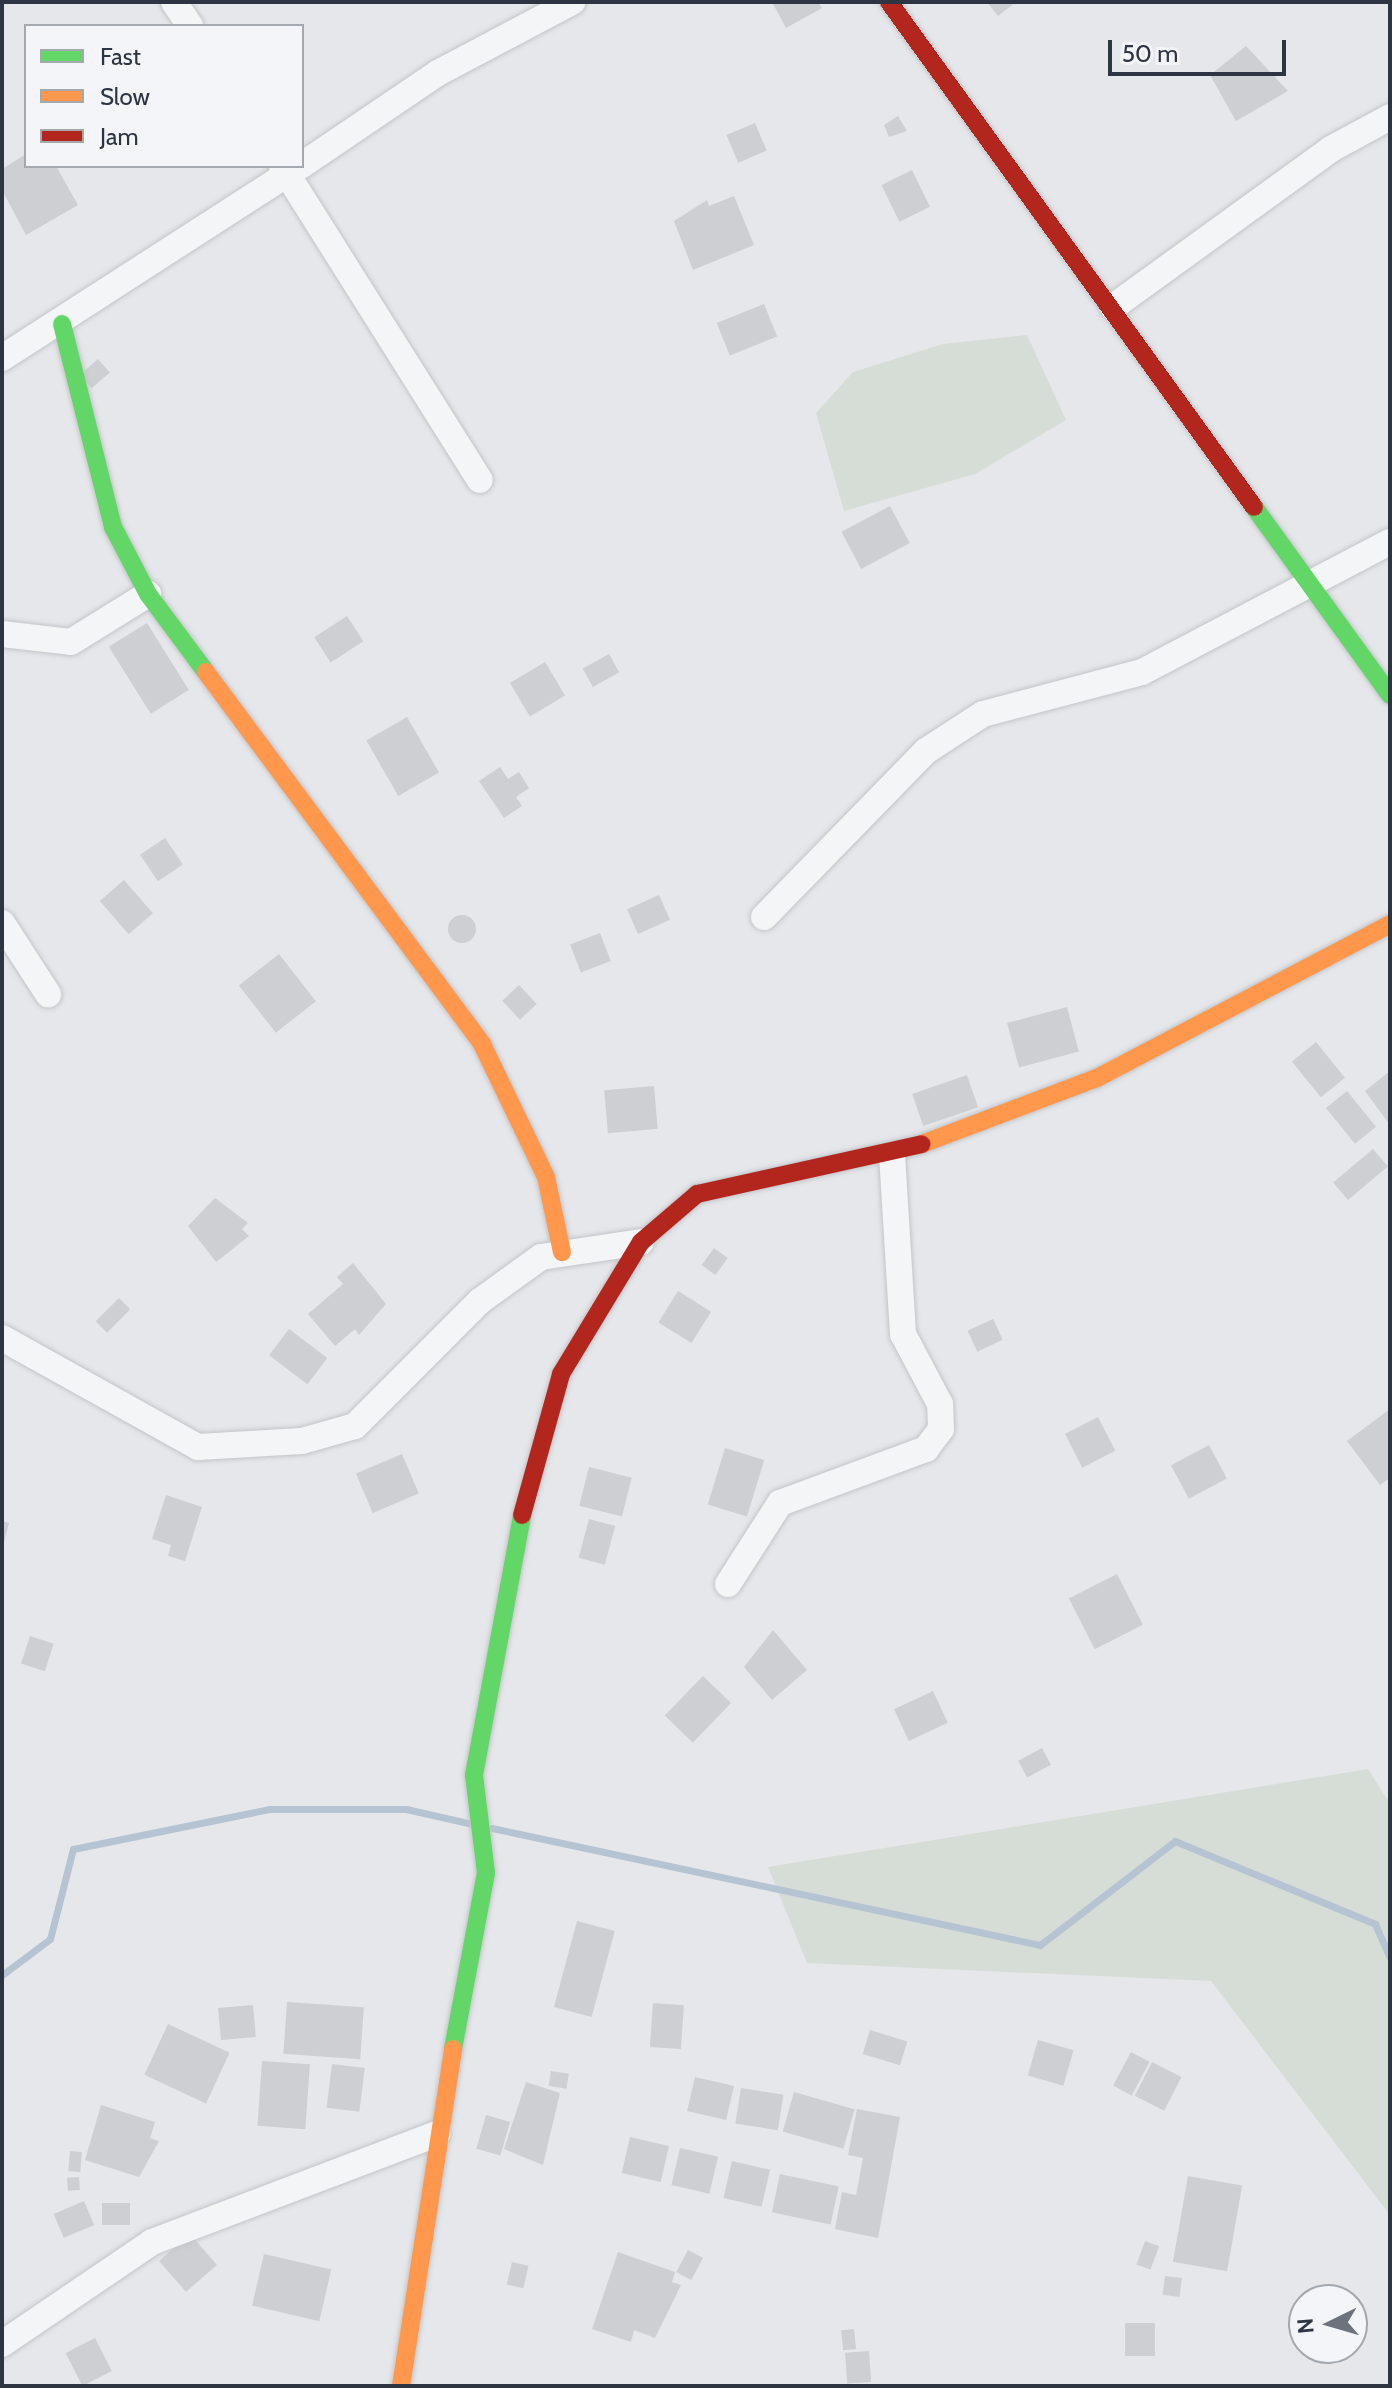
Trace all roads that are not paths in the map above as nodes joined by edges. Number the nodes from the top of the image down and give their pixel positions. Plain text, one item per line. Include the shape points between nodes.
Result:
1 (174, 2) edge
2 (572, 2) edge
3 (889, 2) edge
4 (189, 24) edge
5 (1390, 117) edge
6 (304, 161) edge
7 (293, 168) edge
8 (1113, 307) junction
9 (62, 324) junction
10 (2, 358) edge
11 (480, 480) dead end
12 (1390, 542) edge
13 (1314, 584) junction
14 (148, 594) junction
15 (2, 634) edge
16 (1390, 695) edge
17 (764, 917) dead end
18 (2, 923) edge
19 (1390, 924) edge
20 (48, 994) dead end
21 (892, 1155) junction
22 (641, 1242) junction
23 (562, 1252) junction
24 (3, 1339) edge
25 (728, 1584) dead end
26 (437, 2134) junction
27 (2, 2344) edge
28 (401, 2386) edge

1 - 4 street
2 - 6 street via 414,87
3 - 8 main road
5 - 8 street via 1331,149
7 - 9 street via 113,282
7 - 11 street
8 - 13 main road
9 - 10 street
9 - 14 main road via 113,527
12 - 13 street
13 - 16 main road
13 - 17 street via 1142,672 983,714 926,751
14 - 15 street via 71,642
14 - 23 main road via 482,1044 546,1177
18 - 20 street
19 - 21 main road via 1289,983 1097,1078
21 - 22 main road via 697,1194
21 - 25 street via 903,1334 940,1404 941,1429 926,1449 780,1503
22 - 23 street
22 - 26 main road via 561,1374 522,1513 474,1775 486,1873
23 - 24 street via 541,1257 480,1301 355,1426 302,1441 198,1447
26 - 27 street via 152,2242
26 - 28 main road

